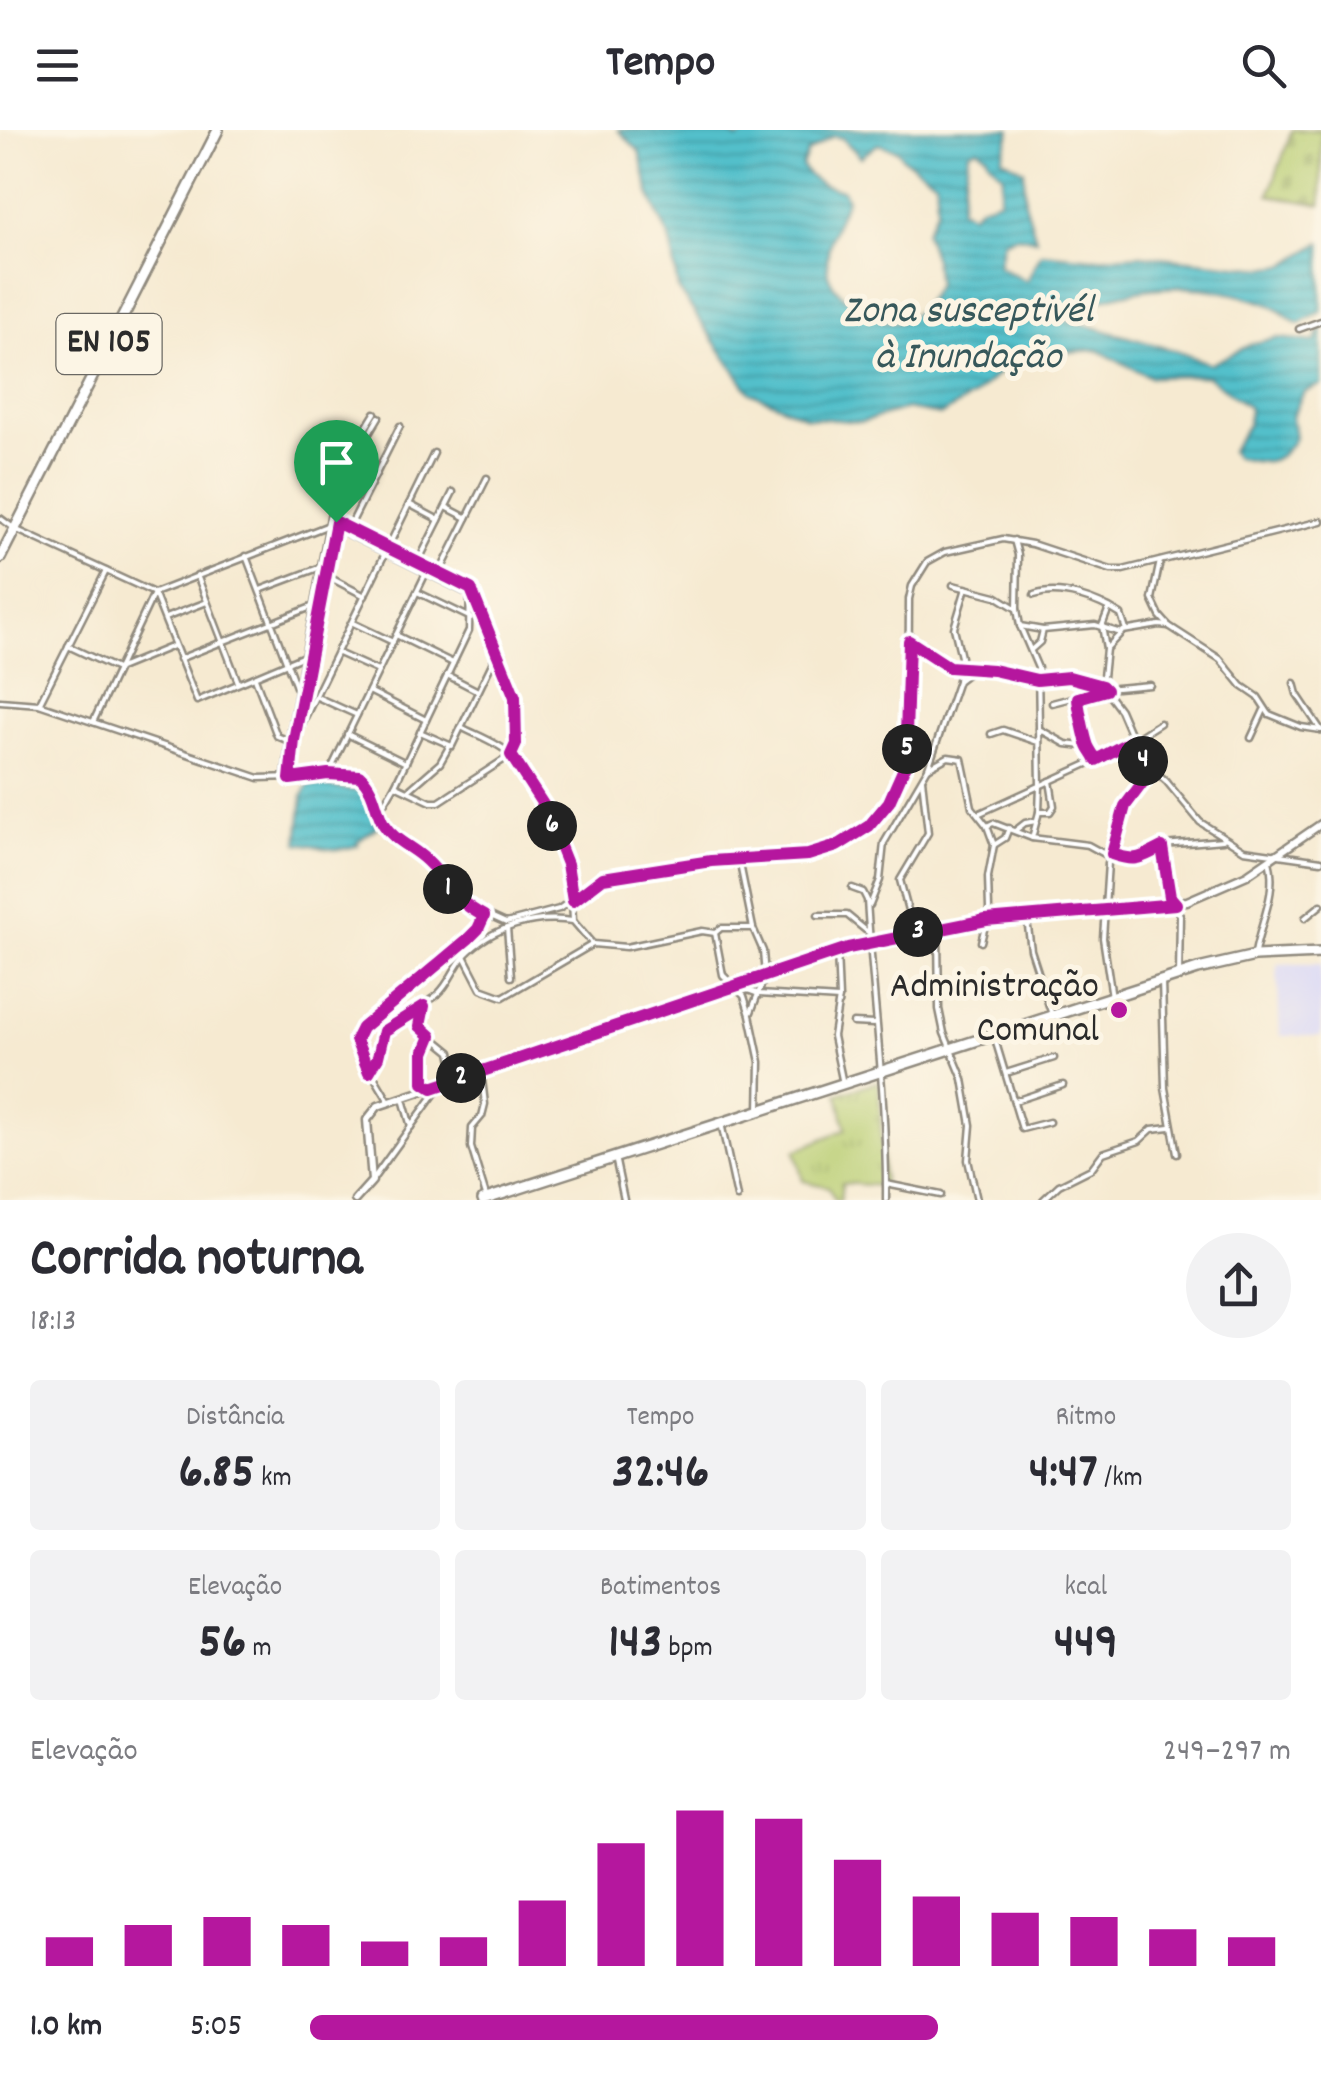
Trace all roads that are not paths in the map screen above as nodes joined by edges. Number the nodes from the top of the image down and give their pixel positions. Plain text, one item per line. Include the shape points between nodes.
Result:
1 (218, 130) edge
2 (1321, 321) edge
3 (1299, 329) dead end
4 (377, 415) dead end
5 (400, 426) dead end
6 (434, 453) dead end
7 (487, 478) dead end
8 (453, 492) dead end
9 (409, 504) junction
10 (446, 507) junction
11 (0, 518) edge
12 (467, 518) junction
13 (439, 520) junction
14 (1321, 522) edge
15 (333, 525) junction
16 (348, 528) junction
17 (14, 529) junction
18 (1014, 540) junction
19 (387, 550) junction
20 (246, 556) junction
21 (0, 558) edge
22 (1160, 561) junction
23 (418, 562) junction
24 (321, 566) junction
25 (106, 571) junction
26 (426, 573) junction
27 (440, 573) junction
28 (197, 575) junction
29 (325, 575) junction
30 (953, 584) dead end
31 (966, 588) junction
32 (260, 590) junction
33 (417, 592) junction
34 (471, 593) junction
35 (154, 594) junction
36 (1034, 595) dead end
37 (366, 597) junction
38 (208, 602) junction
39 (314, 606) junction
40 (1109, 608) junction
41 (1017, 609) junction
42 (471, 618) junction
43 (163, 619) junction
44 (272, 622) junction
45 (353, 623) junction
46 (1020, 626) junction
47 (1102, 626) junction
48 (1170, 626) junction
49 (1043, 630) junction
50 (1124, 631) junction
51 (396, 635) junction
52 (909, 641) junction
53 (223, 642) junction
54 (392, 642) junction
55 (68, 646) junction
56 (173, 646) junction
57 (1106, 649) junction
58 (1031, 650) junction
59 (338, 653) junction
60 (497, 653) junction
61 (304, 656) junction
62 (179, 660) junction
63 (454, 663) junction
64 (288, 664) junction
65 (960, 668) junction
66 (117, 669) junction
67 (976, 669) junction
68 (378, 671) junction
69 (448, 676) junction
70 (255, 678) junction
71 (1037, 680) junction
72 (958, 681) junction
73 (1294, 683) dead end
74 (239, 684) junction
75 (1150, 685) dead end
76 (1104, 688) junction
77 (368, 691) junction
78 (478, 691) junction
79 (298, 692) junction
80 (317, 696) junction
81 (1078, 698) junction
82 (0, 701) edge
83 (1052, 703) dead end
84 (40, 704) junction
85 (1264, 710) junction
86 (357, 714) junction
87 (426, 720) junction
88 (93, 722) junction
89 (1160, 724) dead end
90 (461, 727) junction
91 (1038, 729) junction
92 (1321, 730) edge
93 (420, 732) junction
94 (348, 734) junction
95 (991, 734) dead end
96 (1251, 738) dead end
97 (1133, 740) junction
98 (291, 741) junction
99 (1038, 742) junction
100 (1088, 746) junction
101 (449, 748) junction
102 (511, 755) junction
103 (1096, 760) junction
104 (406, 763) junction
105 (928, 768) junction
106 (1152, 770) junction
107 (328, 774) junction
108 (922, 778) junction
109 (288, 779) junction
110 (1050, 782) junction
111 (396, 785) junction
112 (1040, 786) junction
113 (408, 790) junction
114 (378, 806) junction
115 (1039, 812) junction
116 (978, 814) junction
117 (1036, 821) junction
118 (1321, 824) edge
119 (987, 826) junction
120 (1009, 828) junction
121 (1016, 830) junction
122 (1032, 838) junction
123 (1225, 839) junction
124 (994, 845) junction
125 (1162, 847) junction
126 (1111, 856) junction
127 (1273, 858) junction
128 (739, 859) junction
129 (1321, 862) edge
130 (852, 888) dead end
131 (573, 901) junction
132 (1176, 904) junction
133 (1321, 905) edge
134 (868, 910) junction
135 (1104, 911) junction
136 (818, 915) dead end
137 (484, 916) junction
138 (1026, 917) junction
139 (1305, 918) dead end
140 (986, 920) junction
141 (573, 921) junction
142 (506, 925) junction
143 (752, 928) junction
144 (938, 928) junction
145 (870, 932) junction
146 (715, 933) junction
147 (914, 933) junction
148 (981, 942) dead end
149 (592, 944) junction
150 (870, 944) junction
151 (837, 952) junction
152 (1321, 954) edge
153 (464, 956) junction
154 (1255, 956) junction
155 (1179, 975) junction
156 (765, 976) junction
157 (512, 977) dead end
158 (1162, 981) junction
159 (735, 986) junction
160 (759, 994) junction
161 (1112, 997) junction
162 (838, 1000) junction
163 (424, 1006) junction
164 (750, 1015) junction
165 (1052, 1015) junction
166 (853, 1023) dead end
167 (874, 1024) junction
168 (994, 1034) junction
169 (431, 1036) junction
170 (952, 1047) junction
171 (1054, 1058) dead end
172 (481, 1071) junction
173 (881, 1071) junction
174 (369, 1072) junction
175 (1006, 1074) junction
176 (456, 1080) junction
177 (842, 1084) junction
178 (1063, 1085) dead end
179 (436, 1087) junction
180 (403, 1099) junction
181 (389, 1102) junction
182 (1014, 1102) junction
183 (759, 1110) junction
184 (1049, 1122) dead end
185 (721, 1123) junction
186 (411, 1127) junction
187 (1170, 1127) junction
188 (1177, 1154) dead end
189 (615, 1157) junction
190 (372, 1181) junction
191 (886, 1184) junction
192 (941, 1196) dead end
193 (736, 1197) dead end
194 (356, 1200) edge
195 (485, 1200) edge
196 (624, 1200) edge
197 (886, 1200) edge
198 (977, 1200) edge
199 (1043, 1200) edge

1 - 17 main road, EN 105
2 - 3 street
4 - 15 street via 341,466
5 - 16 street
6 - 9 street
7 - 12 street
8 - 10 street
9 - 13 street
9 - 19 street
10 - 12 street
10 - 13 street
11 - 17 street
12 - 27 street
13 - 23 street
14 - 22 street
15 - 16 street
15 - 19 street
15 - 20 street
15 - 24 street
15 - 29 street
16 - 19 street
17 - 21 main road, EN 105
17 - 25 street
18 - 22 street via 1111,570
18 - 41 street
18 - 52 street via 958,548 922,568 909,599
19 - 23 street
19 - 26 street
19 - 37 street
20 - 28 street
20 - 32 street
22 - 48 street via 1152,599
23 - 27 street
24 - 32 street
24 - 39 street
25 - 35 street
25 - 55 street
26 - 33 street
26 - 34 street
27 - 34 street
28 - 35 street
28 - 38 street
29 - 37 street
29 - 98 street
30 - 31 street
31 - 41 street
31 - 65 street via 954,628
32 - 44 street
33 - 42 street
33 - 51 street
34 - 42 street
34 - 60 street
35 - 43 street
35 - 66 street
36 - 40 street via 1074,595
37 - 45 street
38 - 43 street
38 - 53 street
39 - 44 street
39 - 61 street
40 - 47 street
40 - 50 street via 1121,615
41 - 46 street
42 - 63 street
43 - 56 street
44 - 53 street
44 - 64 street
45 - 54 street
45 - 59 street
46 - 49 street
46 - 58 street
47 - 49 street
47 - 50 street
47 - 57 street
48 - 50 street
48 - 85 street via 1220,659
49 - 58 street
50 - 57 street
51 - 54 street
51 - 63 street
52 - 65 street
52 - 128 street via 905,766 880,814 857,835 819,853
53 - 62 street
53 - 74 street
54 - 68 street
55 - 66 street
55 - 84 street
56 - 62 street
56 - 66 street
57 - 76 street
58 - 71 street
59 - 68 street
59 - 80 street
60 - 78 street
60 - 102 street via 515,697
61 - 64 street
61 - 79 street
62 - 74 street via 197,701
63 - 69 street
64 - 70 street
64 - 79 street
65 - 67 street
65 - 72 street
66 - 88 street
67 - 71 street
67 - 72 street
68 - 77 street
69 - 78 street
69 - 87 street
70 - 74 street
70 - 98 street via 278,736
71 - 76 street via 1069,677
71 - 91 street
72 - 105 street
73 - 92 street
75 - 76 street
76 - 81 street
76 - 97 street
77 - 86 street
77 - 87 street
78 - 90 street
79 - 98 street
80 - 86 street
80 - 98 street
81 - 83 street
81 - 100 street
82 - 84 street
84 - 88 street
85 - 92 street
85 - 96 street
86 - 94 street
87 - 93 street
88 - 109 street via 222,768
89 - 97 street
90 - 101 street
90 - 102 street
91 - 99 street
91 - 100 street via 1066,744
93 - 101 street
93 - 104 street
94 - 104 street
94 - 107 street
95 - 99 street via 1003,730
97 - 103 street
97 - 106 street
98 - 109 street
99 - 112 street
100 - 103 street
101 - 113 street
102 - 113 street via 438,802
102 - 131 street via 544,806 567,864
103 - 110 street
104 - 111 street
105 - 108 street
105 - 116 street via 948,757 962,759
106 - 123 street via 1196,819
106 - 126 street via 1125,806
107 - 109 street
107 - 114 street via 360,776
108 - 134 street via 884,843
108 - 147 street via 928,833 900,880
110 - 112 street
110 - 115 street via 1054,806
111 - 113 street
111 - 114 street
112 - 115 street
112 - 116 street
114 - 137 street via 389,832
115 - 117 street
116 - 119 street
117 - 121 street
117 - 122 street
118 - 127 street
119 - 120 street
119 - 124 street
120 - 121 street
120 - 124 street
121 - 122 street
122 - 126 street via 1084,844
123 - 125 street
123 - 127 street
124 - 140 street
125 - 126 street via 1147,858
125 - 132 street
126 - 135 street
127 - 129 street
127 - 132 street
127 - 154 street
128 - 131 street via 603,878
128 - 143 street
130 - 134 street via 866,896
131 - 141 street
131 - 142 street
132 - 135 street
132 - 155 street
133 - 139 street
134 - 145 street
135 - 138 street
135 - 161 street
136 - 145 street via 848,915
137 - 142 street
137 - 174 street via 468,939 362,1028 356,1040
138 - 140 street
138 - 165 street
140 - 144 street
140 - 148 street
141 - 142 street
141 - 149 street
142 - 153 street
142 - 157 street
143 - 146 street
143 - 156 street
144 - 147 street
144 - 170 street via 940,1009
145 - 150 street
146 - 149 street via 626,947
146 - 159 street via 723,975
147 - 150 street
149 - 153 street via 503,997 481,989
150 - 151 street
150 - 167 street
151 - 156 street
151 - 162 street
152 - 154 main road
153 - 163 street
154 - 155 main road
155 - 158 main road
156 - 159 street
156 - 160 street
158 - 161 main road
158 - 187 street
159 - 160 street
159 - 164 street
159 - 172 street
160 - 162 street
160 - 164 street
161 - 165 main road
162 - 177 street via 834,1036
163 - 169 street via 420,1026
163 - 174 street via 384,1031
164 - 183 street via 760,1058
165 - 168 main road
166 - 167 street
167 - 173 street
168 - 170 main road
168 - 175 street
169 - 176 street via 450,1052
169 - 179 street via 424,1083
170 - 173 main road
170 - 198 street via 969,1113 968,1160
171 - 175 street
172 - 176 street
172 - 195 street via 485,1104 471,1147
173 - 177 main road
173 - 191 street
174 - 181 street
175 - 182 street
176 - 179 street
177 - 183 main road
178 - 182 street
179 - 180 street
179 - 186 street
180 - 181 street
180 - 186 street
181 - 190 street via 367,1120
182 - 184 street via 1022,1129
183 - 185 main road
185 - 189 main road
185 - 193 street
186 - 190 street
187 - 188 street
187 - 199 street via 1103,1153 1091,1169
189 - 195 main road
189 - 196 street
190 - 194 street
191 - 192 street
191 - 197 street

